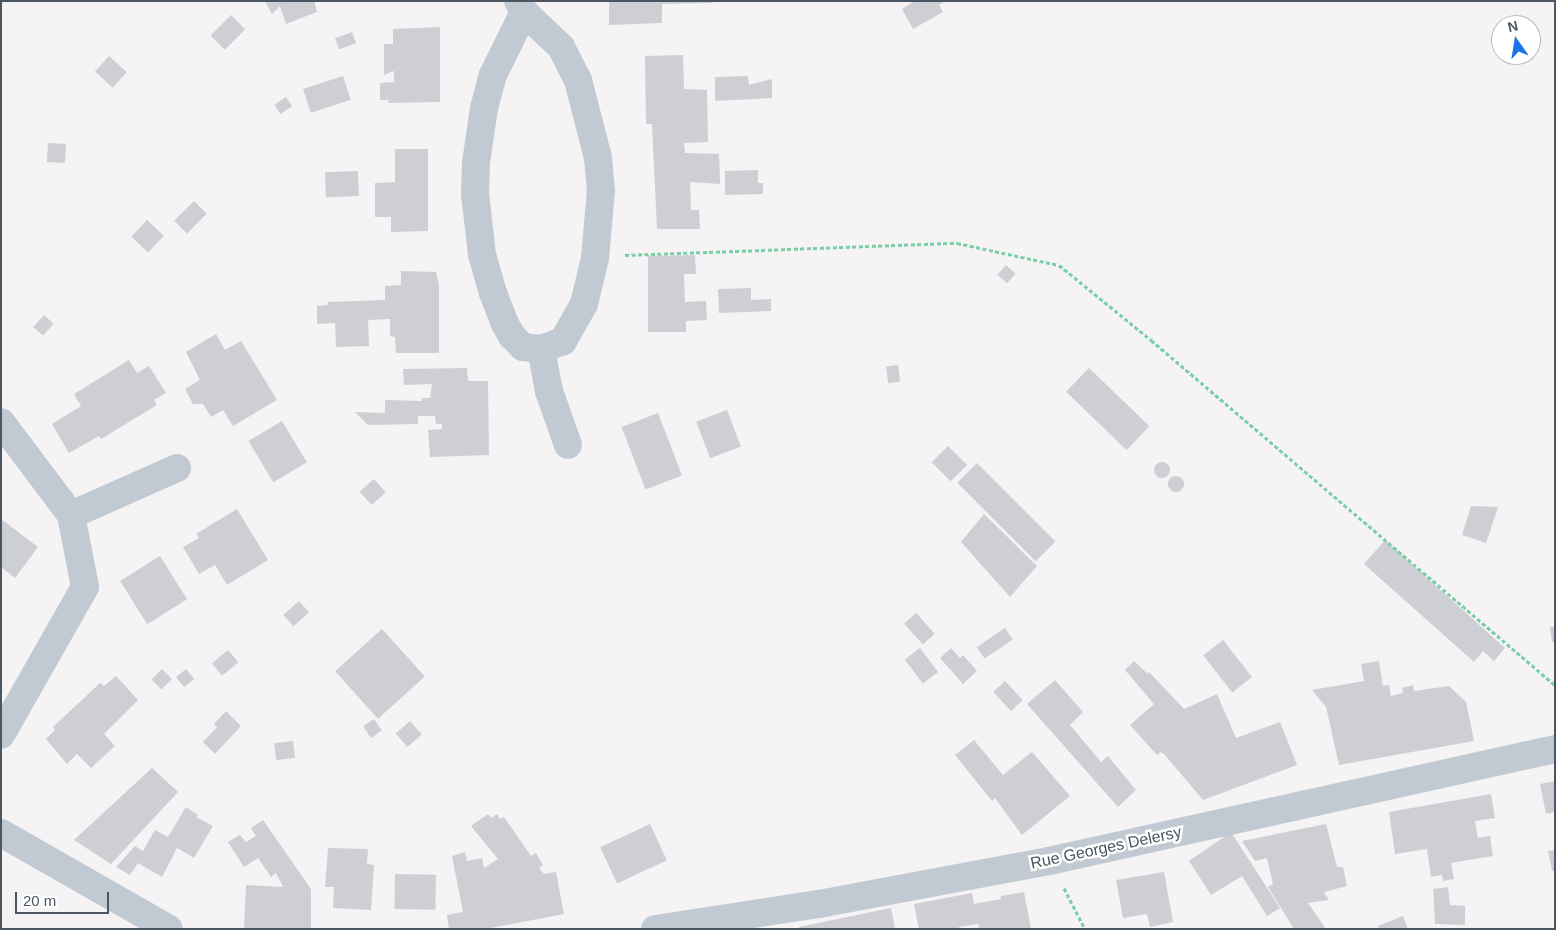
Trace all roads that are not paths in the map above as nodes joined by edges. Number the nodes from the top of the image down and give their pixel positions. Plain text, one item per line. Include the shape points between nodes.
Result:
1 (521, 7) edge
2 (541, 350) junction
3 (1, 422) edge
4 (568, 445) dead end
5 (177, 468) dead end
6 (71, 514) junction
7 (1, 735) edge
8 (1555, 749) edge
9 (1, 833) edge
10 (169, 929) edge
11 (654, 929) edge

1 - 2 street via 493,75 484,108 475,194 482,255 505,324 523,347
1 - 2 street via 561,46 578,80 598,158 601,190 595,258 584,304 563,341
2 - 4 street via 549,391
3 - 6 street
5 - 6 street
6 - 7 street via 85,587
8 - 11 street, Rue Georges Delersy via 1049,861 819,904
9 - 10 street

